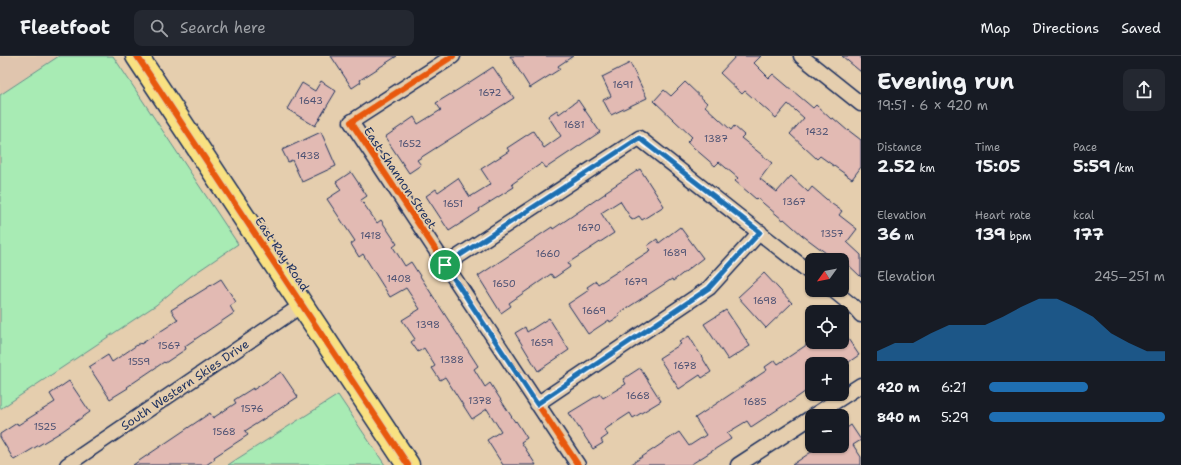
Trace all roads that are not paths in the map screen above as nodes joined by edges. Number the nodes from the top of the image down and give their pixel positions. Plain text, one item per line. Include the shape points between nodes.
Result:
1 (137, 56) edge
2 (453, 56) edge
3 (801, 56) edge
4 (861, 104) edge
5 (760, 232) junction
6 (445, 265) junction
7 (805, 268) edge
8 (842, 297) edge
9 (302, 305) junction
10 (861, 315) edge
11 (861, 385) edge
12 (537, 404) junction
13 (824, 409) edge
14 (805, 421) edge
15 (67, 465) edge
16 (408, 465) edge
17 (578, 465) edge
18 (738, 465) edge

1 - 9 main road, East Ray Road
2 - 6 street, East Shannon Street via 351,122
3 - 4 street
5 - 6 street via 639,138
5 - 7 street
5 - 12 street via 709,288
6 - 12 street, East Shannon Street
8 - 10 street
9 - 15 street, South Western Skies Drive
9 - 16 main road, East Ray Road
11 - 13 street
12 - 17 street, East Shannon Street
14 - 18 street

